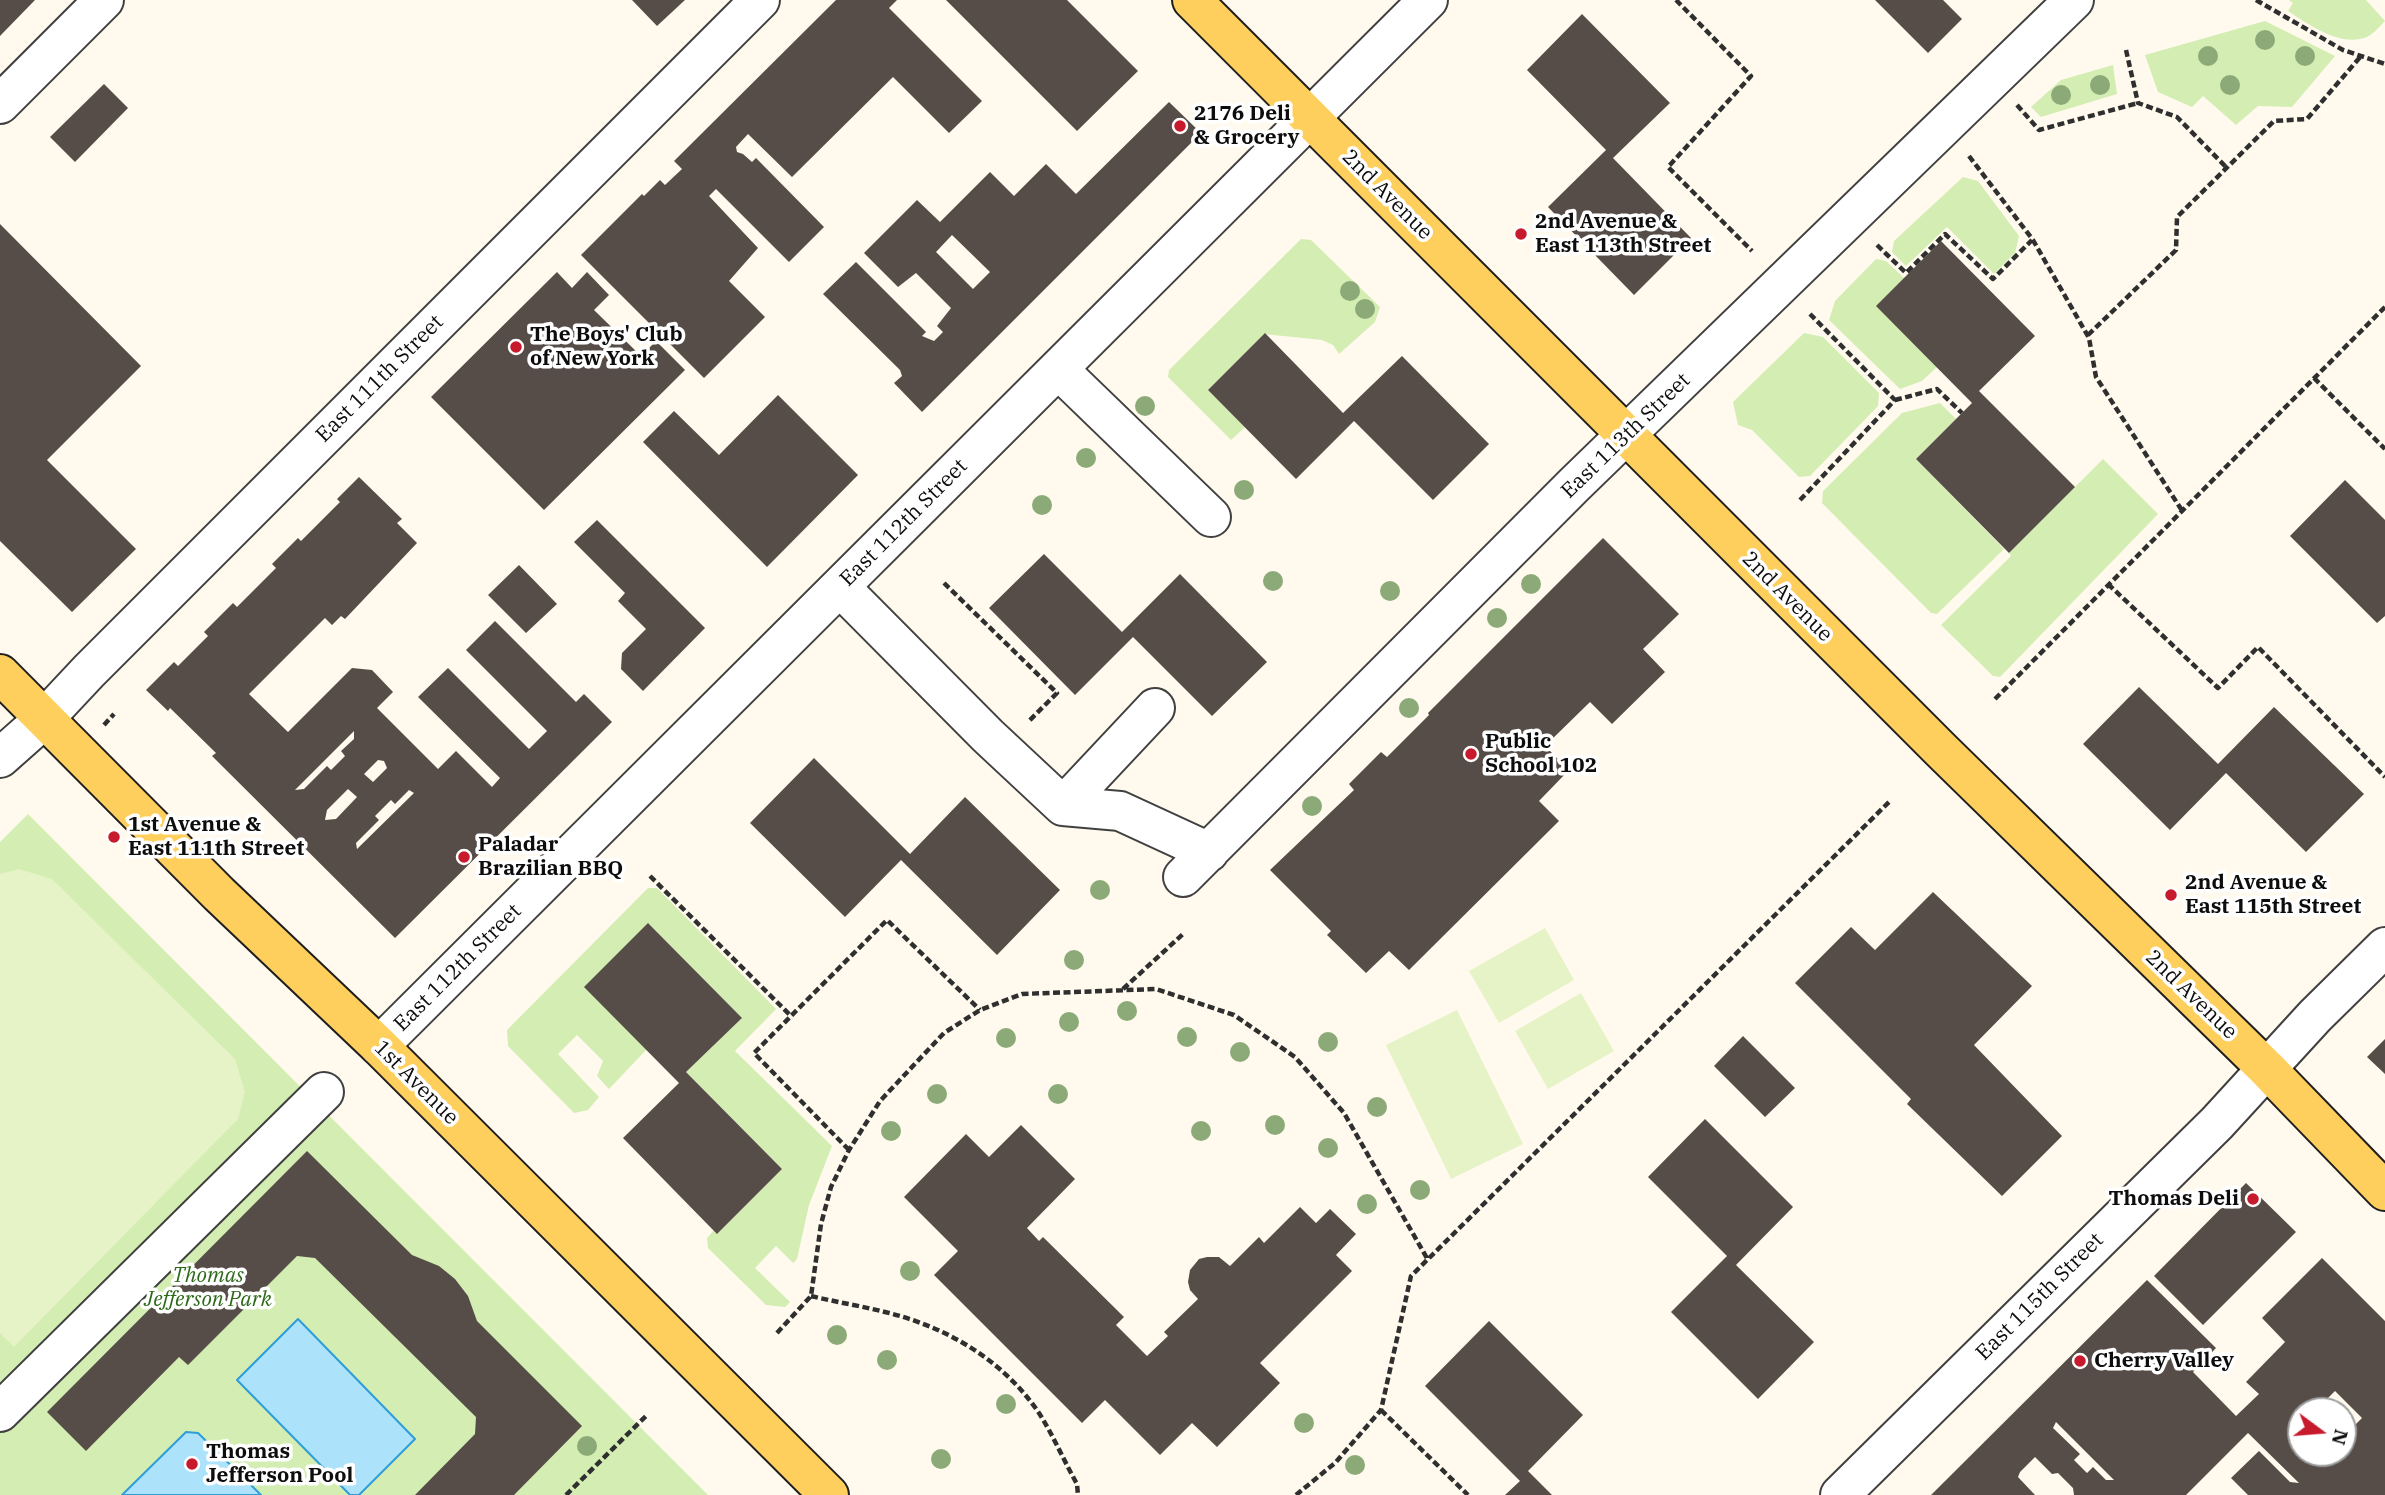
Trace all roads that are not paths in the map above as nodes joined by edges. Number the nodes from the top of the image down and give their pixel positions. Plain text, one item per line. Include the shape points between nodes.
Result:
1 (104, 0) edge
2 (760, 0) edge
3 (1192, 0) edge
4 (1427, 0) edge
5 (2074, 0) edge
6 (0, 104) edge
7 (1310, 118) junction
8 (1058, 369) junction
9 (1626, 435) junction
10 (1211, 517) dead end
11 (840, 587) junction
12 (0, 674) edge
13 (1155, 708) dead end
14 (44, 719) junction
15 (0, 758) edge
16 (1063, 806) junction
17 (2385, 947) edge
18 (379, 1046) junction
19 (2267, 1069) junction
20 (324, 1092) dead end
21 (2385, 1191) edge
22 (0, 1412) edge
23 (829, 1495) edge
24 (1840, 1495) edge

1 - 6 street
2 - 14 street, East 111th Street
3 - 7 main road, 2nd Avenue
4 - 7 street, East 112th Street
5 - 9 street, East 113th Street
7 - 8 street, East 112th Street
7 - 9 main road, 2nd Avenue
8 - 10 street
8 - 11 street, East 112th Street
9 - 16 street, East 113th Street via 1196,865 1120,811
9 - 19 main road, 2nd Avenue
11 - 16 street
11 - 18 street, East 112th Street
12 - 14 main road, 1st Avenue
13 - 16 street
14 - 15 street, East 111th Street
14 - 18 main road, 1st Avenue
17 - 19 street, East 115th Street
18 - 23 main road, 1st Avenue
19 - 21 main road, 2nd Avenue
19 - 24 street, East 115th Street
20 - 22 street

